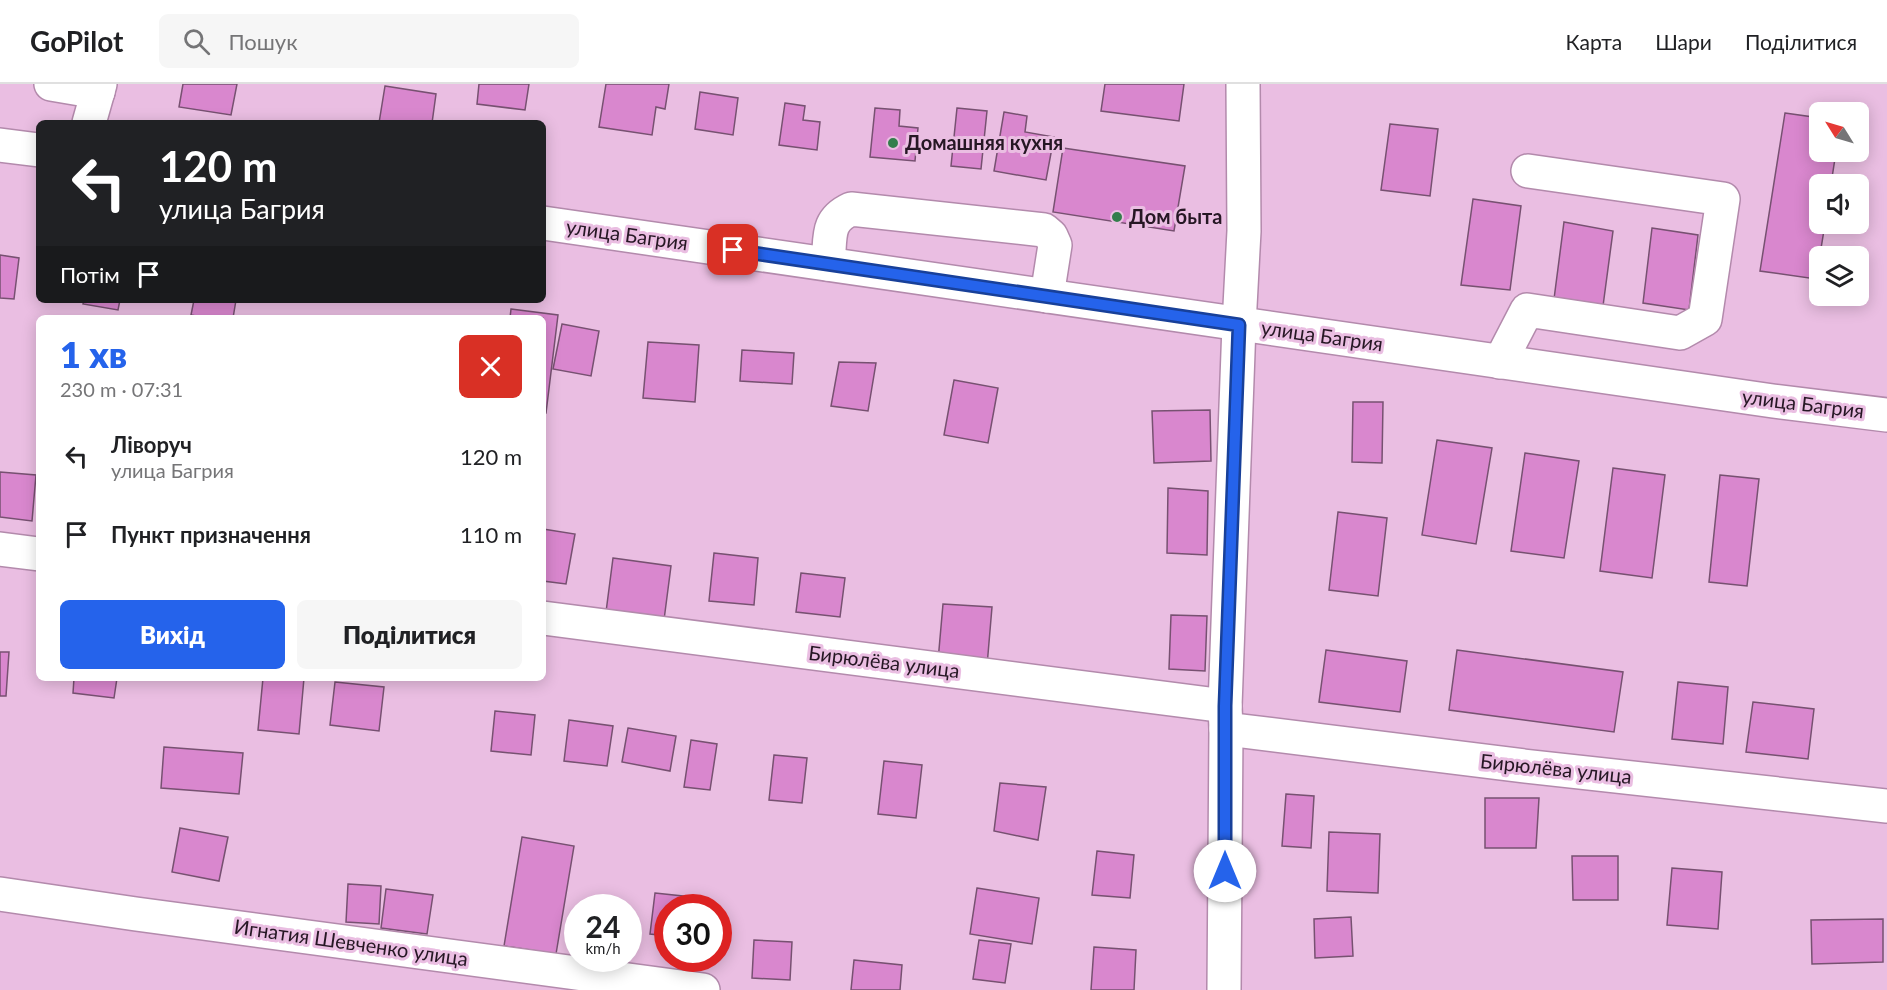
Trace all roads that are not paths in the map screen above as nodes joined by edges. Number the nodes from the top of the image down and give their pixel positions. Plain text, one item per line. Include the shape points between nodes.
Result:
1 (51, 84) edge
2 (1243, 84) edge
3 (99, 88) edge
4 (90, 120) edge
5 (0, 145) edge
6 (36, 150) edge
7 (1528, 171) dead end
8 (546, 223) edge
9 (828, 264) junction
10 (1047, 296) junction
11 (1239, 325) junction
12 (1500, 362) junction
13 (1887, 415) edge
14 (0, 549) edge
15 (36, 554) edge
16 (546, 618) edge
17 (1226, 717) junction
18 (1887, 806) edge
19 (0, 894) edge
20 (703, 990) edge
21 (1224, 990) edge

1 - 3 street
2 - 11 street via 1244,231
3 - 4 street
5 - 6 street
7 - 12 street via 1723,199 1705,319 1680,333 1527,310
8 - 9 street, улица Багрия
9 - 10 street, улица Багрия
9 - 10 street via 832,224 839,214 851,209 1044,230 1055,245
10 - 11 street, улица Багрия
11 - 12 street, улица Багрия
11 - 17 street
12 - 13 street, улица Багрия
14 - 15 street
16 - 17 street, Бирюлёва улица
17 - 18 street, Бирюлёва улица via 1524,766
17 - 21 street
19 - 20 street, Игнатия Шевченко улица

